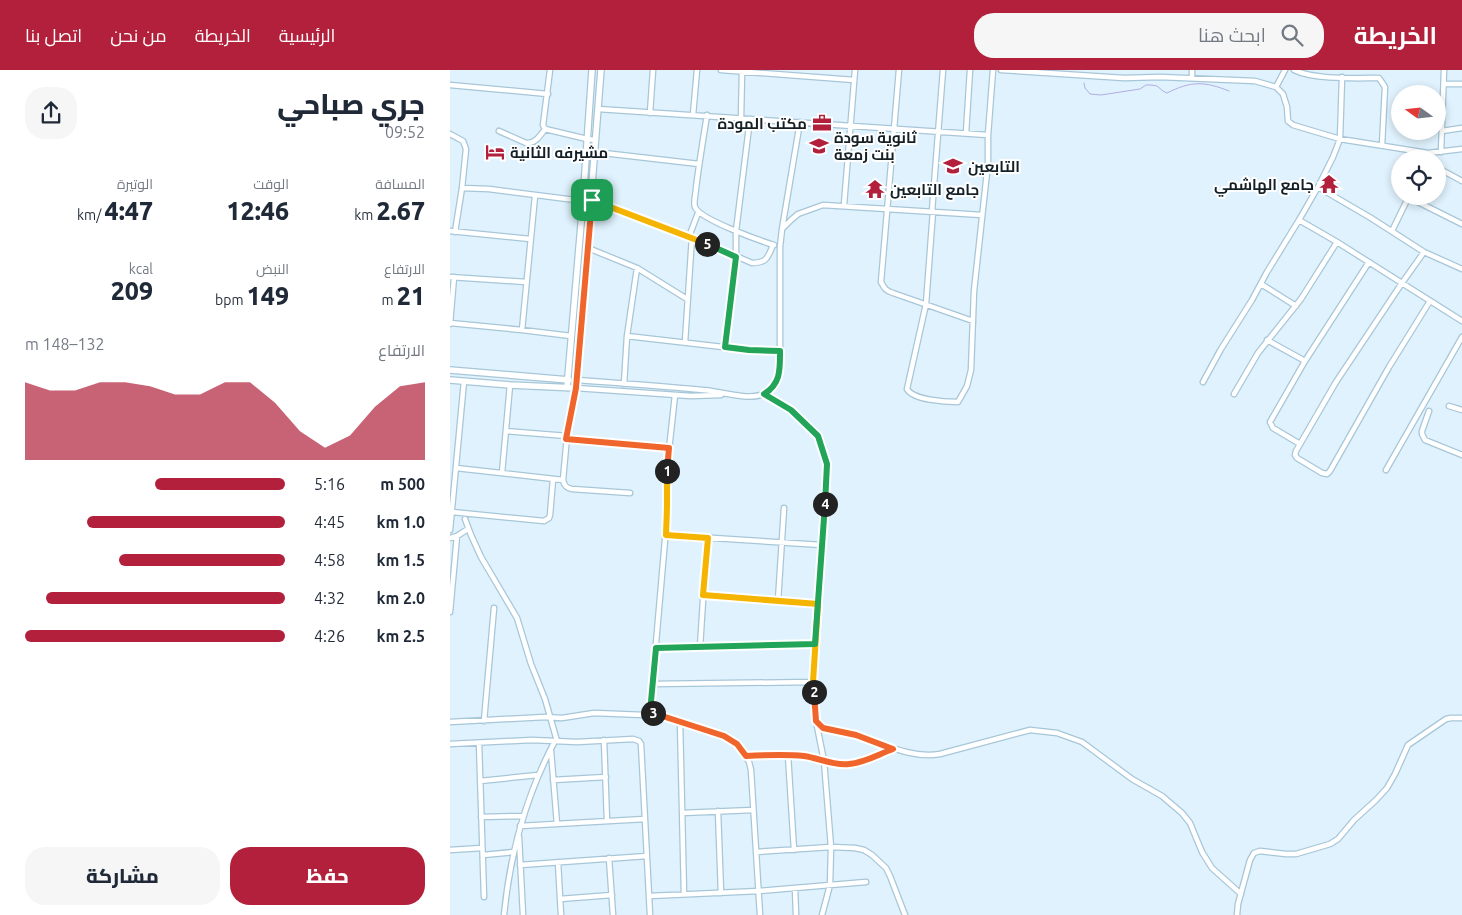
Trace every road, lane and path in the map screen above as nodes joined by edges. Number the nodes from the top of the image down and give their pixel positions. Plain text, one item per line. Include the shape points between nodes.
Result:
1 (550, 70) edge
2 (592, 70) edge
3 (601, 70) edge
4 (653, 70) edge
5 (697, 70) edge
6 (721, 70) edge
7 (811, 70) edge
8 (855, 70) edge
9 (899, 70) edge
10 (943, 70) edge
11 (970, 70) edge
12 (992, 70) edge
13 (1002, 70) edge
14 (1192, 70) edge
15 (1285, 70) edge
16 (1294, 70) edge
17 (1444, 70) edge
18 (742, 72) junction
19 (766, 72) edge
20 (1058, 72) edge
21 (810, 77) junction
22 (1342, 77) junction
23 (1192, 78) junction
24 (854, 80) junction
25 (1444, 84) joint
26 (1462, 84) edge
27 (450, 85) edge
28 (1276, 87) junction
29 (548, 94) junction
30 (598, 109) junction
31 (650, 113) junction
32 (693, 115) junction
33 (707, 115) junction
34 (741, 118) junction
35 (750, 119) junction
36 (800, 122) junction
37 (851, 125) junction
38 (895, 128) junction
39 (1462, 128) edge
40 (545, 129) junction
41 (499, 130) dead end
42 (1446, 130) edge
43 (938, 132) junction
44 (966, 133) junction
45 (450, 134) edge
46 (988, 135) junction
47 (587, 139) junction
48 (1340, 139) junction
49 (595, 140) junction
50 (1382, 145) junction
51 (1411, 150) edge
52 (1462, 150) edge
53 (595, 152) junction
54 (1446, 152) edge
55 (699, 164) junction
56 (1446, 172) edge
57 (1462, 180) edge
58 (462, 188) junction
59 (1318, 188) junction
60 (535, 196) junction
61 (592, 200) junction
62 (583, 201) junction
63 (844, 205) junction
64 (1404, 205) edge
65 (1424, 205) edge
66 (887, 208) junction
67 (933, 211) junction
68 (698, 213) junction
69 (982, 215) junction
70 (1299, 220) junction
71 (1462, 224) edge
72 (782, 229) junction
73 (736, 231) junction
74 (1392, 231) junction
75 (453, 232) edge
76 (692, 237) junction
77 (530, 239) junction
78 (1337, 242) junction
79 (773, 245) junction
80 (780, 247) junction
81 (588, 248) junction
82 (1424, 252) junction
83 (736, 257) junction
84 (1369, 262) junction
85 (637, 268) junction
86 (1462, 269) edge
87 (452, 277) edge
88 (526, 282) junction
89 (1402, 283) junction
90 (1261, 284) junction
91 (687, 299) junction
92 (1430, 301) junction
93 (926, 304) junction
94 (1296, 306) junction
95 (1462, 320) edge
96 (973, 321) junction
97 (450, 324) edge
98 (522, 330) junction
99 (571, 336) junction
100 (627, 336) junction
101 (1462, 337) edge
102 (1267, 340) junction
103 (684, 342) junction
104 (725, 347) junction
105 (780, 351) junction
106 (1305, 361) junction
107 (450, 370) edge
108 (450, 380) edge
109 (568, 380) junction
110 (577, 380) junction
111 (464, 381) junction
112 (1203, 382) dead end
113 (624, 384) junction
114 (510, 385) junction
115 (567, 388) junction
116 (576, 388) junction
117 (725, 394) junction
118 (764, 394) junction
119 (1234, 394) dead end
120 (675, 395) junction
121 (1449, 406) dead end
122 (1462, 410) edge
123 (1429, 411) dead end
124 (506, 431) junction
125 (566, 438) junction
126 (1300, 444) junction
127 (669, 448) junction
128 (1462, 455) edge
129 (456, 468) junction
130 (1386, 470) dead end
131 (502, 473) junction
132 (455, 478) junction
133 (553, 479) junction
134 (563, 480) junction
135 (450, 481) edge
136 (630, 493) dead end
137 (784, 508) dead end
138 (452, 512) junction
139 (465, 519) dead end
140 (468, 529) junction
141 (450, 530) edge
142 (666, 535) junction
143 (457, 536) junction
144 (450, 538) edge
145 (708, 538) junction
146 (782, 542) junction
147 (822, 545) junction
148 (703, 595) junction
149 (778, 602) junction
150 (818, 604) junction
151 (494, 608) dead end
152 (450, 612) edge
153 (815, 644) junction
154 (700, 647) junction
155 (656, 648) junction
156 (813, 682) junction
157 (653, 684) junction
158 (650, 712) junction
159 (550, 717) junction
160 (1462, 718) edge
161 (484, 721) junction
162 (680, 721) junction
163 (816, 721) junction
164 (450, 722) edge
165 (604, 740) junction
166 (556, 741) junction
167 (479, 743) junction
168 (450, 744) edge
169 (551, 748) junction
170 (893, 749) junction
171 (788, 755) junction
172 (746, 756) junction
173 (824, 761) junction
174 (538, 775) junction
175 (606, 777) junction
176 (553, 780) junction
177 (480, 781) junction
178 (754, 810) junction
179 (718, 811) junction
180 (682, 813) junction
181 (523, 816) junction
182 (481, 818) junction
183 (645, 819) junction
184 (607, 821) junction
185 (557, 824) junction
186 (520, 826) junction
187 (518, 832) junction
188 (831, 847) junction
189 (482, 848) junction
190 (450, 850) edge
191 (794, 850) junction
192 (514, 852) junction
193 (756, 852) junction
194 (483, 855) junction
195 (647, 856) junction
196 (609, 858) junction
197 (558, 862) junction
198 (520, 865) junction
199 (866, 882) dead end
200 (830, 885) junction
201 (795, 888) junction
202 (759, 891) junction
203 (721, 893) junction
204 (684, 894) junction
205 (1241, 894) junction
206 (612, 895) junction
207 (649, 896) junction
208 (484, 898) dead end
209 (560, 899) junction
210 (504, 915) edge
211 (524, 915) edge
212 (561, 915) edge
213 (613, 915) edge
214 (650, 915) edge
215 (760, 915) edge
216 (796, 915) edge
217 (822, 915) edge
218 (904, 915) edge
219 (1237, 915) edge

1 - 29 street
2 - 47 street
3 - 30 street
4 - 31 street
5 - 32 street
6 - 18 street
7 - 21 street
8 - 24 street
9 - 38 street
10 - 43 street
11 - 44 street
12 - 46 street
13 - 20 street
14 - 23 street
15 - 28 street
16 - 22 street
17 - 25 street
18 - 19 street
18 - 34 street
19 - 21 street
20 - 23 street via 1124,78
21 - 24 street
22 - 48 street
22 - 50 street via 1379,78 1383,82
23 - 28 street via 1255,81
24 - 37 street
25 - 26 street
27 - 29 street
28 - 48 street via 1283,94 1288,122
29 - 40 street
30 - 31 street
30 - 49 street
31 - 32 street
32 - 33 street
33 - 34 street
33 - 55 street
34 - 35 street
35 - 36 street
35 - 73 street
36 - 37 street
36 - 72 street
37 - 38 street
37 - 63 street
38 - 43 street
38 - 66 street
39 - 42 street
40 - 41 street via 531,144
40 - 47 street
43 - 44 street
43 - 67 street
44 - 46 street
45 - 58 street via 463,141 466,148
46 - 69 street
47 - 49 street
47 - 62 street
48 - 50 street
48 - 59 street
49 - 53 street
50 - 51 street
52 - 54 street
53 - 55 street
53 - 61 street
55 - 68 street via 694,206
56 - 57 street
58 - 60 street
58 - 75 street
59 - 70 street
59 - 74 street
60 - 62 street
60 - 77 street
61 - 76 street
61 - 81 street
62 - 99 street
63 - 66 street
63 - 72 street via 823,204 811,208 798,214
64 - 74 street
65 - 71 street
66 - 67 street
66 - 93 street via 883,287
67 - 69 street
67 - 93 street
68 - 73 street
68 - 76 street via 690,234
69 - 96 street
70 - 78 street
70 - 90 street
72 - 80 street
73 - 79 street
73 - 83 street
74 - 82 street
75 - 77 street
76 - 83 street
76 - 91 street
77 - 88 street
78 - 84 street
78 - 94 street
79 - 80 street
79 - 83 street via 760,263
80 - 105 street
81 - 85 street
81 - 110 street
82 - 86 street
82 - 89 street
83 - 104 street
84 - 89 street
84 - 106 street
85 - 91 street
85 - 100 street
87 - 88 street
87 - 97 street
88 - 98 street
89 - 92 street
89 - 126 street via 1336,382
90 - 94 street
90 - 112 street
91 - 103 street
92 - 95 street
92 - 126 street via 1330,471 1322,473 1297,458 1295,453
93 - 96 street
93 - 96 street via 907,389 910,393 932,400 958,402 970,376
94 - 102 street
97 - 98 street
98 - 99 street
99 - 109 street
100 - 103 street
100 - 113 street
101 - 130 street
102 - 106 street
102 - 119 street
103 - 104 street
104 - 105 street
105 - 118 street via 778,378
106 - 126 street via 1270,422 1272,428
107 - 109 street
108 - 111 street
109 - 110 street
109 - 115 street
110 - 113 street
110 - 116 street
111 - 114 street
111 - 129 street
113 - 117 street
114 - 115 street
114 - 124 street
115 - 116 street
116 - 120 street
116 - 125 street
117 - 118 street
117 - 120 street
118 - 147 street via 791,410 821,440 827,470
120 - 127 street
121 - 122 street
123 - 128 street via 1422,431 1425,440
124 - 125 street
124 - 131 street
125 - 127 street
125 - 134 street
127 - 142 street
129 - 131 street
129 - 132 street
131 - 133 street
132 - 135 street
132 - 138 street
133 - 134 street
133 - 138 street via 550,514 544,521
134 - 136 street via 567,488 572,489
137 - 146 street
138 - 141 street
139 - 140 street
140 - 143 street
140 - 159 street via 518,618
142 - 145 street
142 - 155 street
143 - 144 street
143 - 152 street
145 - 146 street
145 - 148 street
146 - 147 street
146 - 149 street
147 - 150 street
148 - 149 street
148 - 154 street
149 - 150 street
150 - 153 street
151 - 161 street
153 - 154 street
153 - 156 street
154 - 155 street
155 - 157 street
156 - 157 street
156 - 163 street
157 - 158 street
158 - 159 street via 644,715 600,713
158 - 162 street
159 - 161 street
159 - 166 street
160 - 205 street via 1446,719 1412,741 1382,794 1338,839 1296,854 1260,850 1254,854
161 - 164 street
162 - 172 street via 724,736 737,744
162 - 180 street
163 - 170 street via 826,729 856,735
163 - 173 street
165 - 166 street
165 - 175 street
165 - 183 street via 636,739 641,744
166 - 167 street
166 - 169 street
167 - 168 street
167 - 177 street
169 - 174 street
169 - 176 street
170 - 173 street via 856,763
170 - 205 street via 933,755 1030,730 1074,738 1162,796 1182,813 1190,822 1212,868
171 - 172 street
171 - 173 street
171 - 191 street
172 - 178 street via 751,770
173 - 188 street
174 - 177 street
174 - 181 street
175 - 176 street
175 - 184 street
176 - 185 street
177 - 182 street
178 - 179 street
178 - 193 street
179 - 180 street
179 - 203 street
180 - 204 street
181 - 182 street
181 - 186 street
182 - 189 street
183 - 184 street
183 - 195 street
184 - 185 street
185 - 186 street
186 - 187 street
187 - 192 street
187 - 198 street
188 - 191 street
188 - 200 street
188 - 218 street via 855,848 880,860 890,876
189 - 190 street
189 - 194 street
191 - 193 street
192 - 194 street
192 - 210 street
193 - 202 street
194 - 208 street
195 - 196 street
195 - 207 street
196 - 197 street
196 - 206 street
197 - 198 street
197 - 209 street
198 - 211 street
199 - 200 street
200 - 201 street
200 - 217 street
201 - 202 street
201 - 216 street
202 - 203 street
202 - 215 street
203 - 204 street
204 - 207 street
205 - 219 street
206 - 209 street
206 - 213 street
207 - 214 street
209 - 212 street

